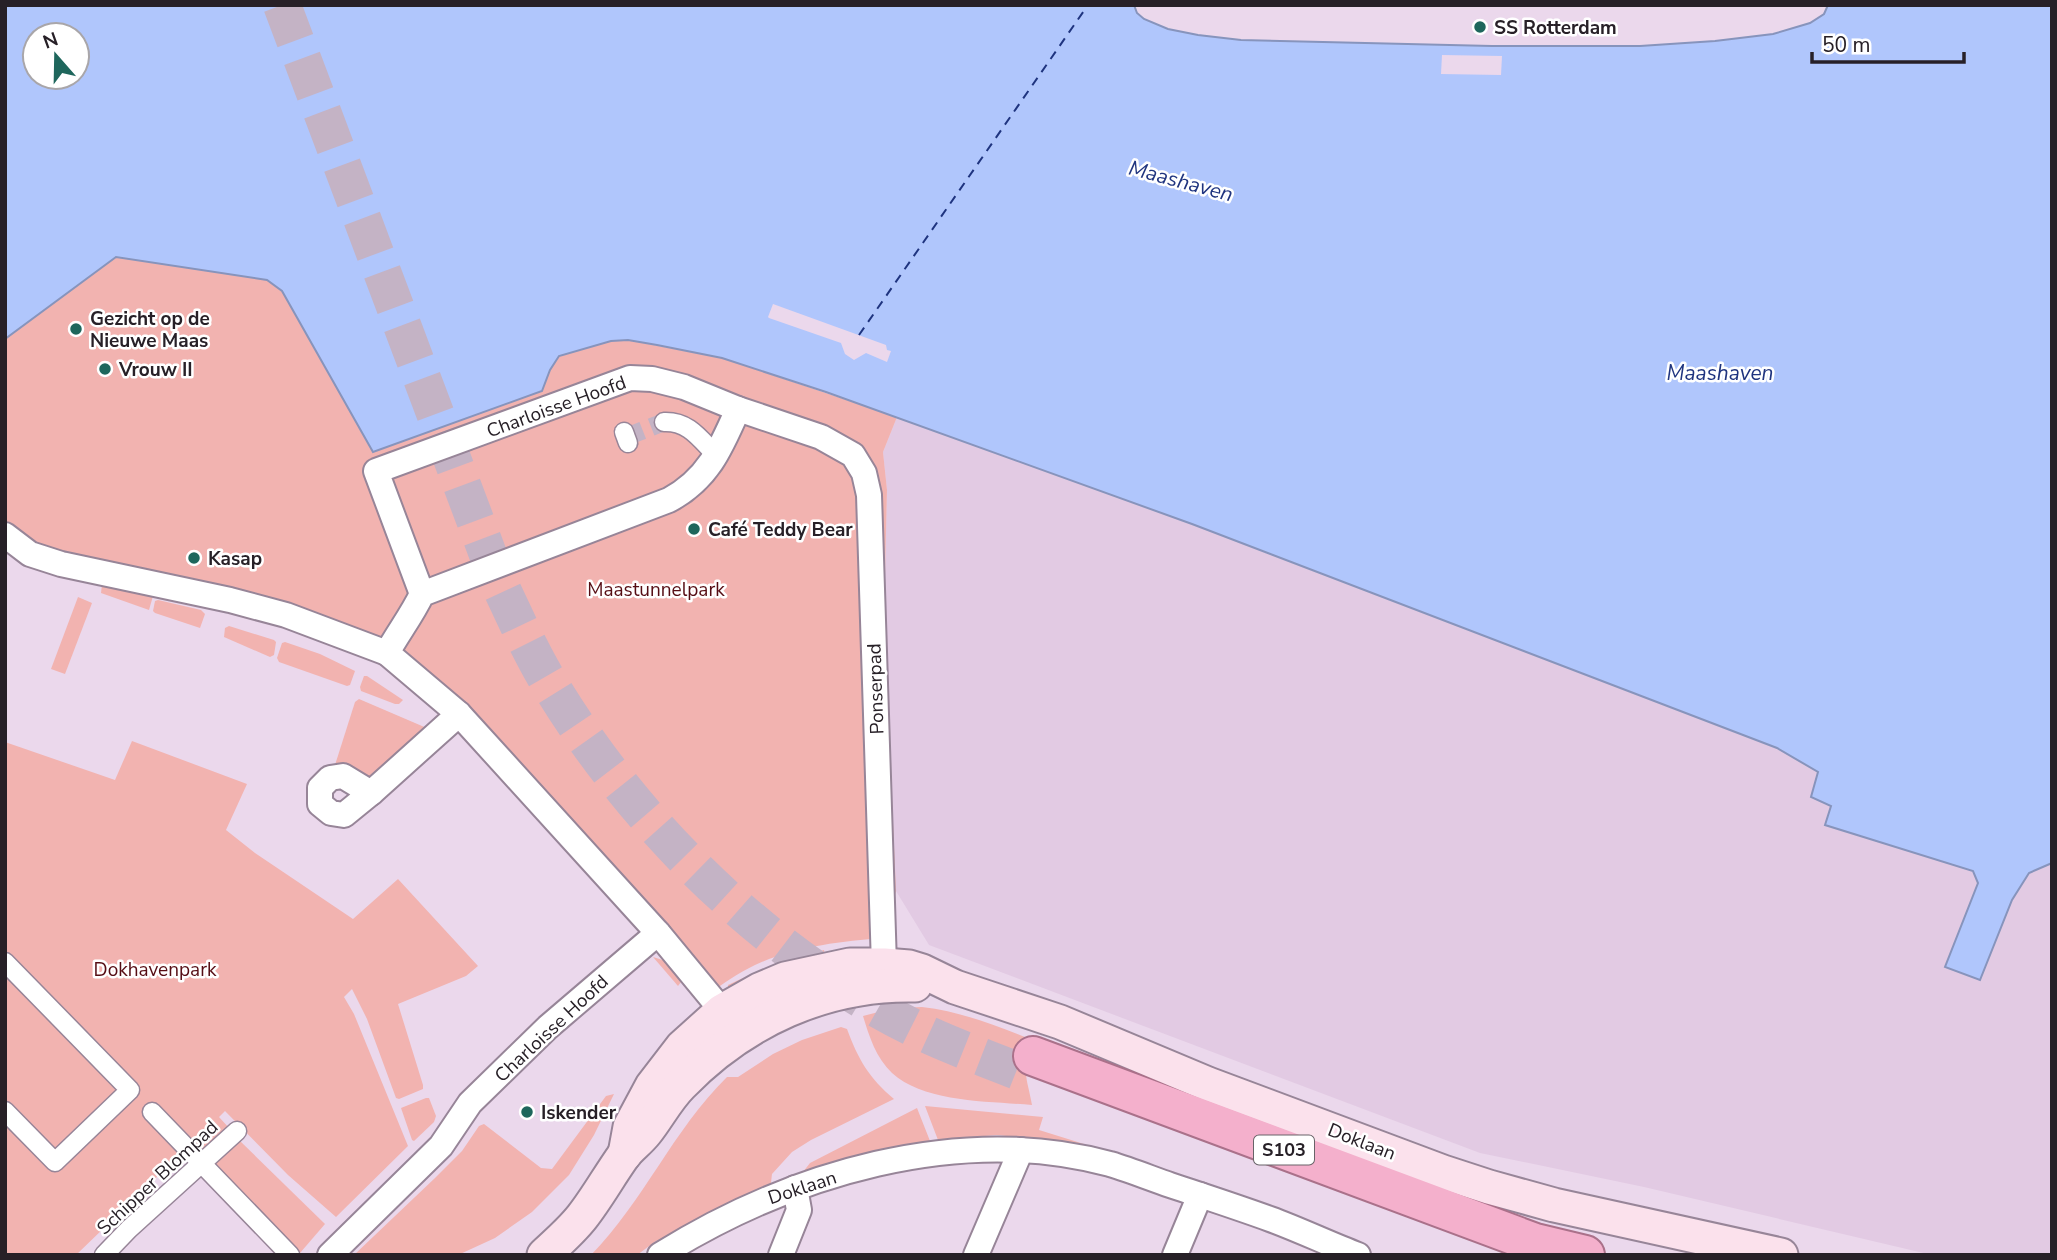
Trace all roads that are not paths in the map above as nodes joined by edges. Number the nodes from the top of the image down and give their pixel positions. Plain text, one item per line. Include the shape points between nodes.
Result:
1 (738, 409) junction
2 (664, 422) tunnel mouth
3 (716, 455) junction
4 (5, 535) edge
5 (422, 594) junction
6 (387, 653) junction
7 (459, 714) junction
8 (371, 793) dead end
9 (658, 933) junction
10 (5, 962) edge
11 (884, 965) junction
12 (956, 986) junction
13 (732, 1023) junction
14 (5, 1111) edge
15 (152, 1112) dead end
16 (237, 1131) dead end
17 (1021, 1150) junction
18 (201, 1164) junction
19 (795, 1188) junction
20 (1200, 1195) junction
21 (1550, 1249) edge
22 (104, 1255) edge
23 (290, 1255) edge
24 (330, 1255) edge
25 (544, 1255) edge
26 (660, 1255) edge
27 (780, 1255) edge
28 (976, 1255) edge
29 (1175, 1255) edge
30 (1357, 1255) edge
31 (1499, 1255) edge
32 (1585, 1255) edge
33 (1781, 1255) edge

1 - 3 street
1 - 5 street, Charloisse Hoofd via 684,387 630,378 376,471
1 - 11 street, Ponserpad via 826,429 864,473 869,495
2 - 3 street via 682,424
3 - 5 street via 700,479 669,499
4 - 6 street via 30,554 61,564 286,615
5 - 6 street
6 - 7 street
7 - 8 street
7 - 9 street
9 - 13 street
9 - 24 street, Charloisse Hoofd via 470,1103 441,1146
10 - 14 street via 130,1090 55,1162
11 - 12 main road, Doklaan via 909,967
11 - 13 main road, Doklaan via 850,965 785,979 759,990
12 - 13 main road, Doklaan via 854,989 764,1021
12 - 33 main road, Doklaan via 1489,1187
13 - 25 main road, Doklaan via 682,1047 652,1086 630,1127 625,1154 608,1182 580,1220
15 - 18 street
16 - 18 street, Schipper Blompad
17 - 19 street, Doklaan via 905,1157
17 - 20 street, Doklaan via 1110,1164
17 - 28 street
18 - 22 street, Schipper Blompad
18 - 23 street
19 - 26 street, Doklaan via 740,1210
19 - 27 street via 799,1210
20 - 29 street
20 - 30 street, Doklaan
21 - 31 highway, Doklaan / S103 via 1029,1065 1351,1200
21 - 32 highway, Doklaan / S103

